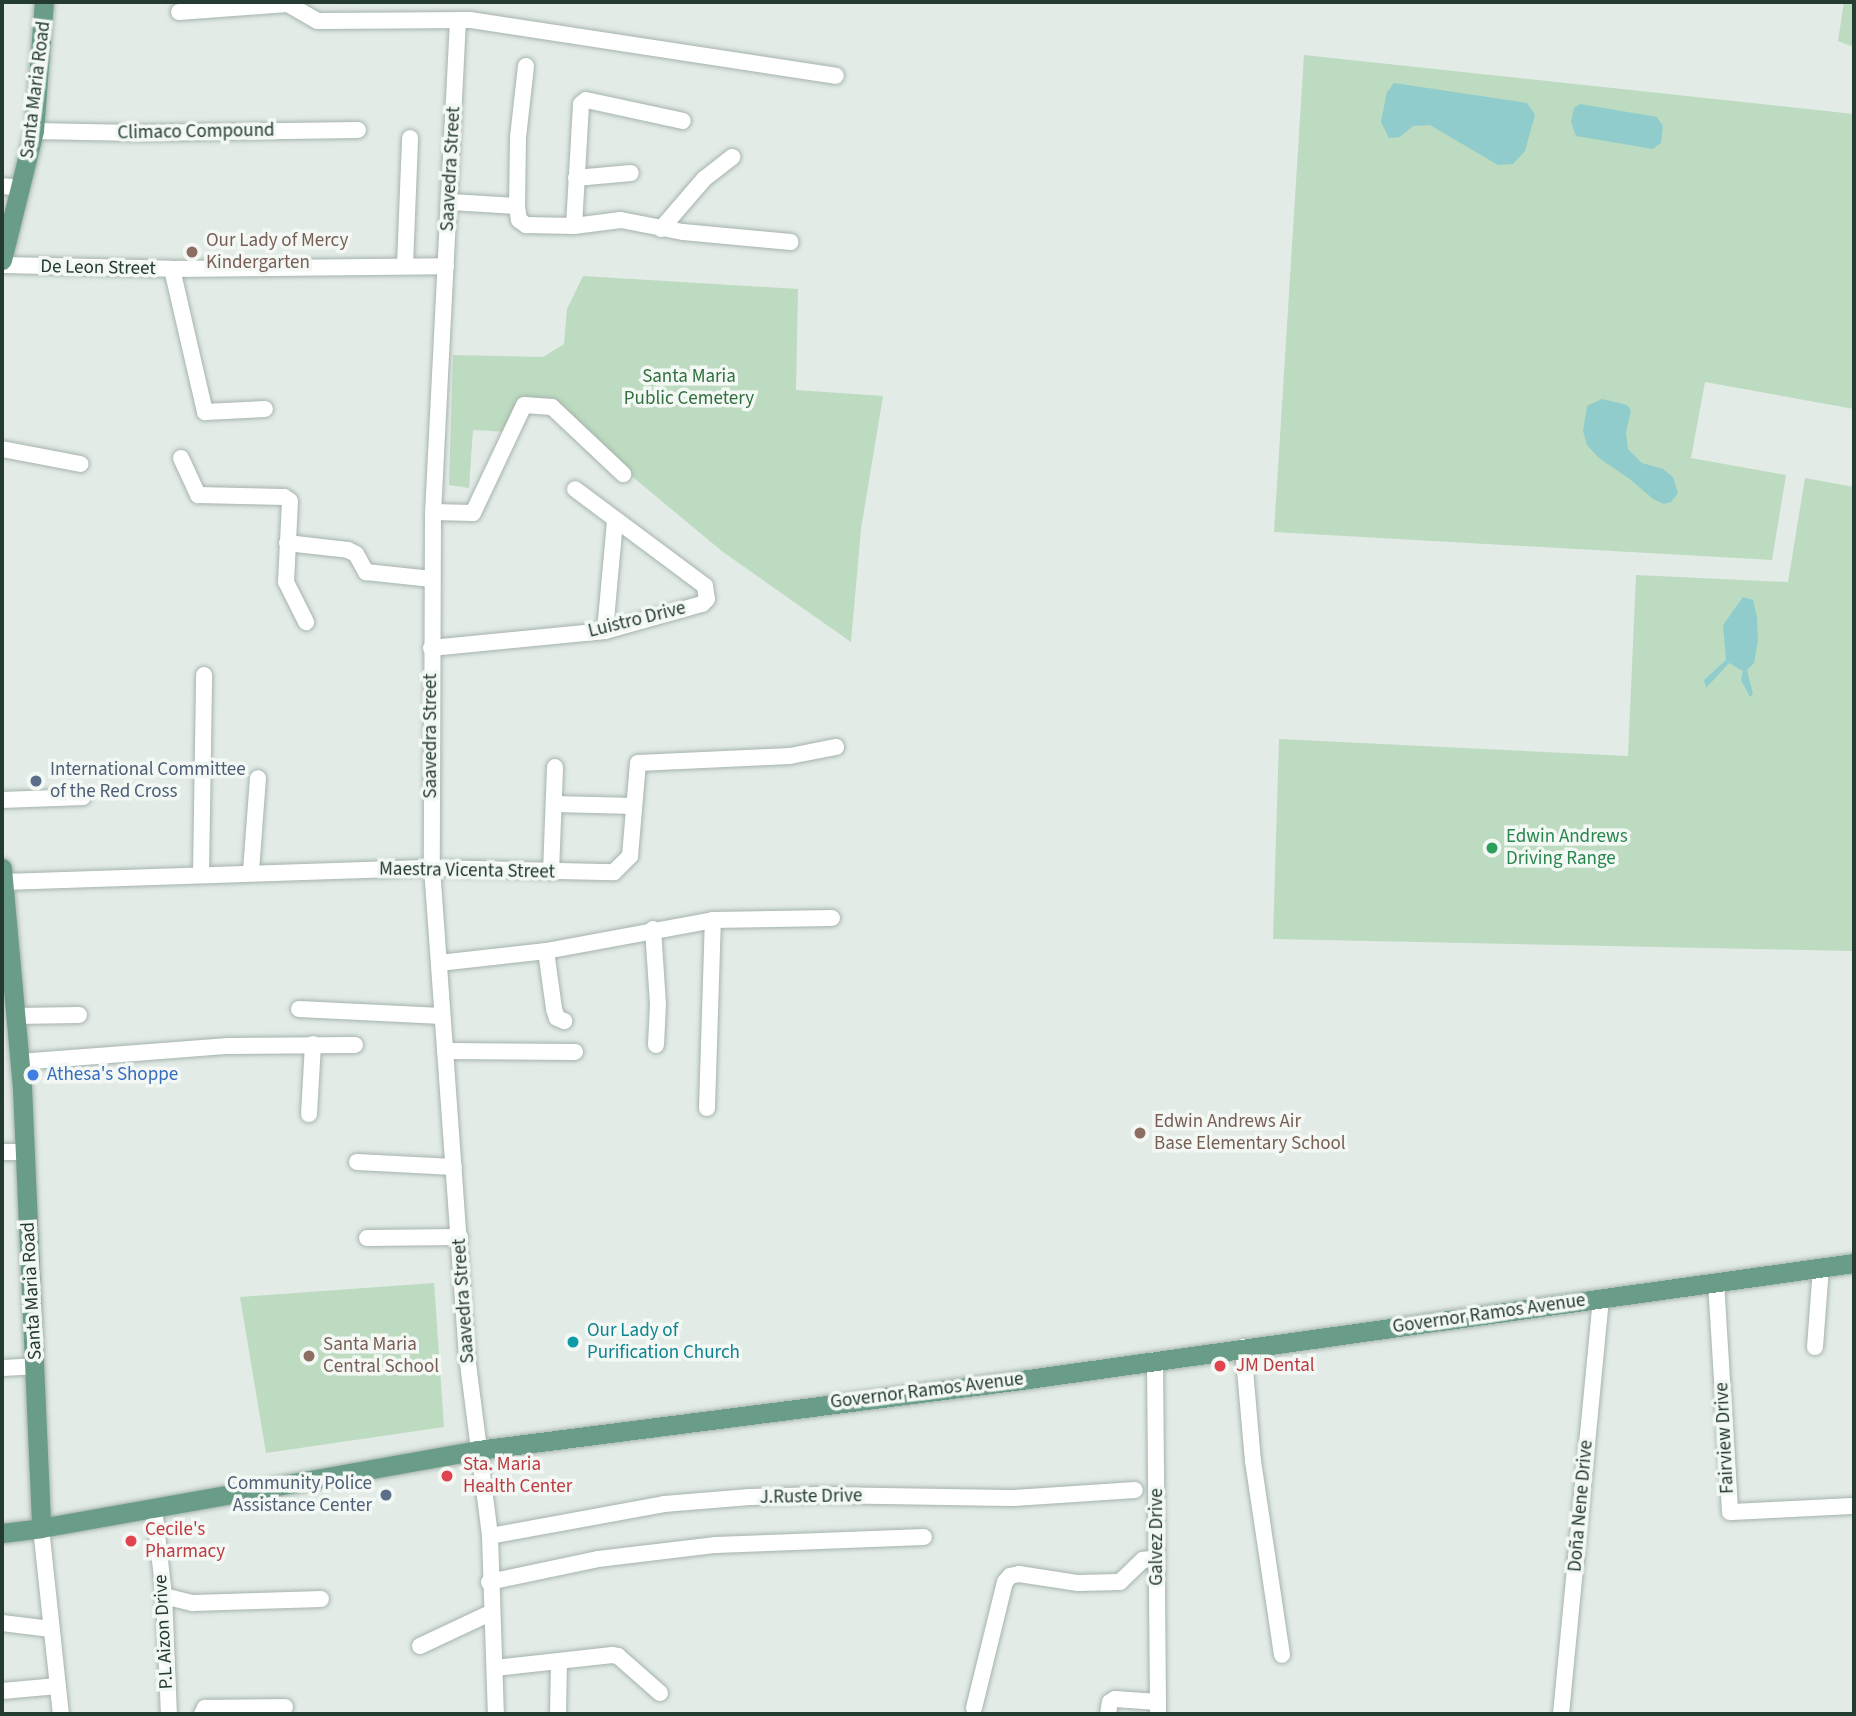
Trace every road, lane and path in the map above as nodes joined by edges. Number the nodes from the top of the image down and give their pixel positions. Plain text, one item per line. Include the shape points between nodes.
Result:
1 (44, 2) edge
2 (179, 12) dead end
3 (458, 20) junction
4 (526, 66) dead end
5 (836, 76) dead end
6 (683, 121) dead end
7 (358, 130) dead end
8 (34, 131) junction
9 (410, 138) dead end
10 (732, 157) dead end
11 (631, 173) dead end
12 (576, 178) junction
13 (12, 187) edge
14 (450, 202) junction
15 (517, 206) junction
16 (573, 226) junction
17 (661, 229) junction
18 (791, 242) dead end
19 (2, 260) edge
20 (2, 265) edge
21 (405, 265) junction
22 (446, 266) junction
23 (172, 269) junction
24 (265, 409) dead end
25 (2, 449) edge
26 (181, 458) dead end
27 (81, 464) dead end
28 (623, 474) dead end
29 (575, 489) dead end
30 (433, 512) junction
31 (615, 521) junction
32 (287, 543) junction
33 (432, 579) junction
34 (306, 622) dead end
35 (605, 631) junction
36 (431, 648) junction
37 (204, 675) dead end
38 (836, 747) dead end
39 (555, 767) dead end
40 (258, 778) dead end
41 (83, 797) dead end
42 (2, 800) edge
43 (554, 804) junction
44 (635, 806) junction
45 (432, 868) junction
46 (251, 871) junction
47 (551, 872) junction
48 (201, 874) junction
49 (3, 875) edge
50 (832, 918) dead end
51 (713, 920) junction
52 (653, 929) junction
53 (546, 951) junction
54 (7, 953) edge
55 (439, 963) junction
56 (8, 991) edge
57 (299, 1009) dead end
58 (79, 1015) dead end
59 (15, 1016) junction
60 (442, 1016) junction
61 (565, 1021) dead end
62 (313, 1044) junction
63 (355, 1045) dead end
64 (656, 1045) dead end
65 (445, 1051) junction
66 (575, 1052) dead end
67 (19, 1062) junction
68 (707, 1108) dead end
69 (309, 1114) dead end
70 (2, 1152) edge
71 (25, 1152) junction
72 (357, 1162) dead end
73 (454, 1167) junction
74 (460, 1237) junction
75 (367, 1238) dead end
76 (1854, 1263) edge
77 (1821, 1268) junction
78 (1716, 1282) junction
79 (1601, 1299) junction
80 (1815, 1347) dead end
81 (1243, 1348) junction
82 (1155, 1360) junction
83 (36, 1366) junction
84 (2, 1368) edge
85 (478, 1450) junction
86 (1135, 1490) dead end
87 (1854, 1506) edge
88 (154, 1508) junction
89 (41, 1528) junction
90 (2, 1533) edge
91 (490, 1536) junction
92 (924, 1536) dead end
93 (1157, 1558) junction
94 (489, 1582) junction
95 (164, 1596) junction
96 (321, 1599) dead end
97 (490, 1613) junction
98 (2, 1623) edge
99 (51, 1629) junction
100 (420, 1646) dead end
101 (1282, 1656) dead end
102 (559, 1661) junction
103 (495, 1668) junction
104 (58, 1686) junction
105 (2, 1690) edge
106 (660, 1693) dead end
107 (285, 1707) dead end
108 (974, 1708) dead end
109 (1158, 1708) edge
110 (61, 1714) edge
111 (169, 1714) edge
112 (202, 1714) edge
113 (496, 1714) edge
114 (558, 1714) edge
115 (1108, 1714) edge
116 (1561, 1714) edge

1 - 8 main road, Santa Maria Road
2 - 3 street via 289,4 318,21
3 - 5 street
3 - 14 street, Saavedra Street
4 - 15 street
6 - 12 street via 583,102
7 - 8 street, Climaco Compound
8 - 13 main road, Santa Maria Road
9 - 21 street
10 - 17 street via 704,179
11 - 12 street
12 - 16 street
13 - 19 main road, Santa Maria Road
14 - 15 street
14 - 22 street, Saavedra Street
15 - 16 street via 519,220 526,225
16 - 17 street via 621,220
17 - 18 street
20 - 23 street, De Leon Street
21 - 22 street, De Leon Street
21 - 23 street, De Leon Street
22 - 30 street, Saavedra Street
23 - 24 street via 205,412
25 - 27 street
26 - 32 street via 198,495 287,498
28 - 30 street via 552,407 524,405 473,513
29 - 31 street, Luistro Drive
30 - 33 street, Saavedra Street
31 - 35 street
31 - 35 street, Luistro Drive via 708,592 702,604
32 - 33 street via 348,550 356,554 366,572
32 - 34 street via 286,582
33 - 36 street, Saavedra Street
35 - 36 street, Luistro Drive
36 - 45 street, Saavedra Street
37 - 48 street
38 - 44 street, Maestra Vicenta Street via 790,757 642,761 636,767
39 - 43 street
40 - 46 street
41 - 42 street
43 - 44 street
43 - 47 street
44 - 47 street, Maestra Vicenta Street via 630,856 624,865 614,872
45 - 46 street, Maestra Vicenta Street
45 - 47 street, Maestra Vicenta Street
45 - 55 street, Saavedra Street
46 - 48 street, Maestra Vicenta Street
48 - 49 street, Maestra Vicenta Street
49 - 54 main road, Santa Maria Road
50 - 51 street
51 - 52 street
51 - 68 street
52 - 53 street
52 - 64 street
53 - 55 street
53 - 61 street via 554,1009 557,1018
54 - 56 main road, Santa Maria Road
55 - 60 street, Saavedra Street
56 - 59 main road, Santa Maria Road
57 - 60 street
58 - 59 street
59 - 67 main road, Santa Maria Road
60 - 65 street, Saavedra Street
62 - 63 street
62 - 67 street
62 - 69 street
65 - 66 street
65 - 73 street, Saavedra Street
67 - 71 main road, Santa Maria Road
70 - 71 street
71 - 83 main road, Santa Maria Road
72 - 73 street
73 - 74 street, Saavedra Street
74 - 75 street
74 - 85 street, Saavedra Street
76 - 77 main road, Governor Ramos Avenue
77 - 78 main road, Governor Ramos Avenue
77 - 80 street
78 - 79 main road, Governor Ramos Avenue
78 - 87 street, Fairview Drive via 1730,1512
79 - 81 main road, Governor Ramos Avenue
79 - 116 street, Doña Nene Drive
81 - 82 main road, Governor Ramos Avenue
81 - 101 street via 1253,1461
82 - 85 main road, Governor Ramos Avenue
82 - 93 street, Galvez Drive
83 - 84 street
83 - 89 main road, Santa Maria Road
85 - 88 main road, Governor Ramos Avenue
85 - 91 street, Saavedra Street
86 - 91 street, J.Ruste Drive via 1014,1498 820,1495 688,1502
88 - 89 main road, Governor Ramos Avenue
88 - 95 street, P.L Aizon Drive
89 - 90 main road, Governor Ramos Avenue
89 - 99 street, Santa Maria Road
91 - 94 street, Saavedra Street
92 - 94 street via 716,1545 598,1559
93 - 108 street via 1143,1560 1120,1581 1078,1583 1010,1576
93 - 109 street, Galvez Drive
94 - 97 street, Saavedra Street
95 - 96 street via 193,1603
95 - 111 street, P.L Aizon Drive
97 - 100 street
97 - 103 street, Saavedra Street
98 - 99 street
99 - 104 street, Santa Maria Road
102 - 103 street
102 - 106 street via 618,1656
102 - 114 street
103 - 113 street, Saavedra Street
104 - 105 street
104 - 110 street, Santa Maria Road
107 - 112 street via 205,1708
109 - 115 street via 1115,1699

